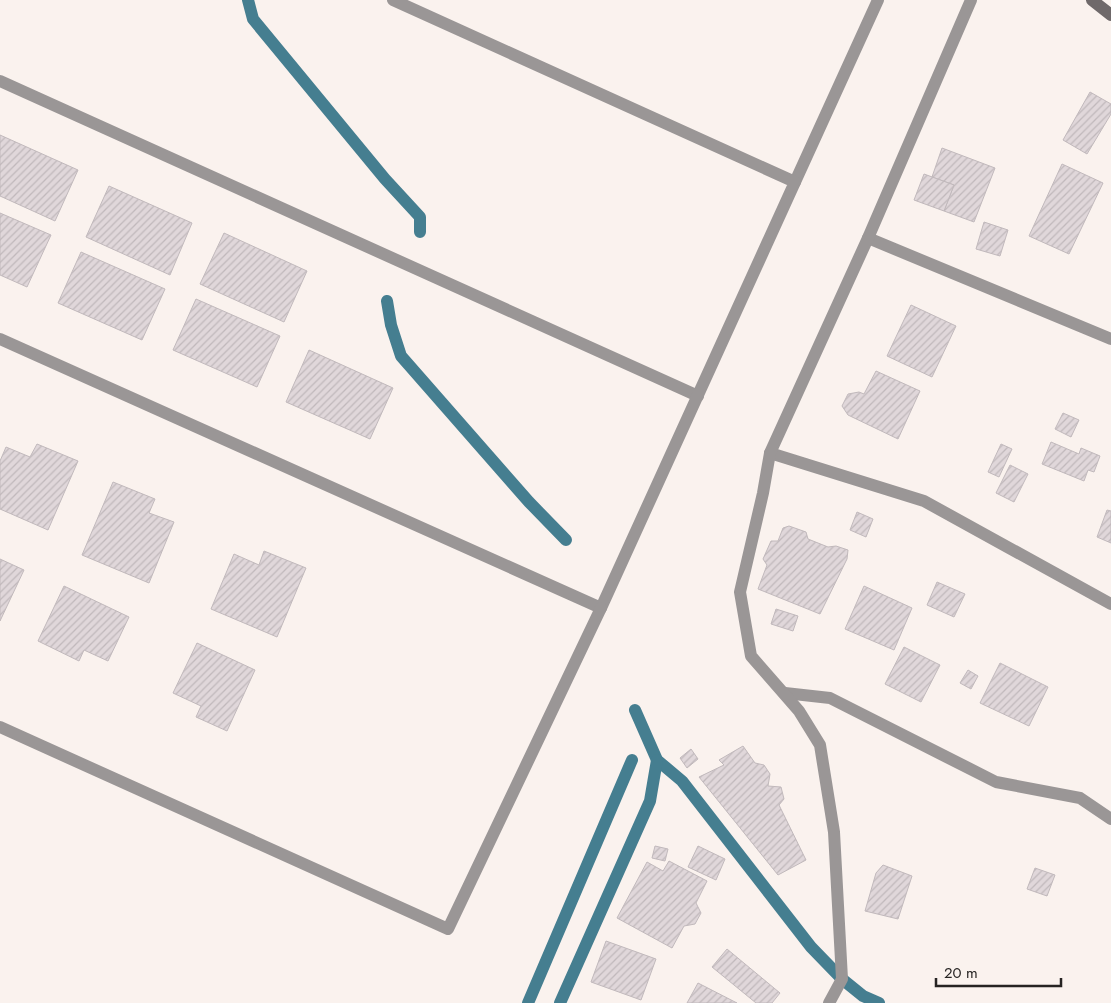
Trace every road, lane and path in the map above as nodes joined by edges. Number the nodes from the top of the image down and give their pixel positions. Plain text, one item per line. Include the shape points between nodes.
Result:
1 (393, 0) edge
2 (878, 0) edge
3 (971, 0) edge
4 (1092, 0) edge
5 (1111, 15) edge
6 (0, 81) edge
7 (795, 182) junction
8 (868, 238) junction
9 (0, 339) edge
10 (1111, 339) edge
11 (698, 396) junction
12 (770, 453) junction
13 (1111, 604) edge
14 (601, 608) junction
15 (785, 693) junction
16 (0, 727) edge
17 (1111, 819) edge
18 (828, 1003) edge

1 - 7 street
2 - 7 street
3 - 8 street
4 - 5 street
6 - 11 street
7 - 11 street
8 - 10 street
8 - 12 street
9 - 14 street
11 - 14 street
12 - 13 street via 924,501
12 - 15 street via 740,592 751,656
14 - 16 street via 448,929
15 - 17 street via 830,698 996,782 1080,798
15 - 18 street via 820,745 834,832 842,979

